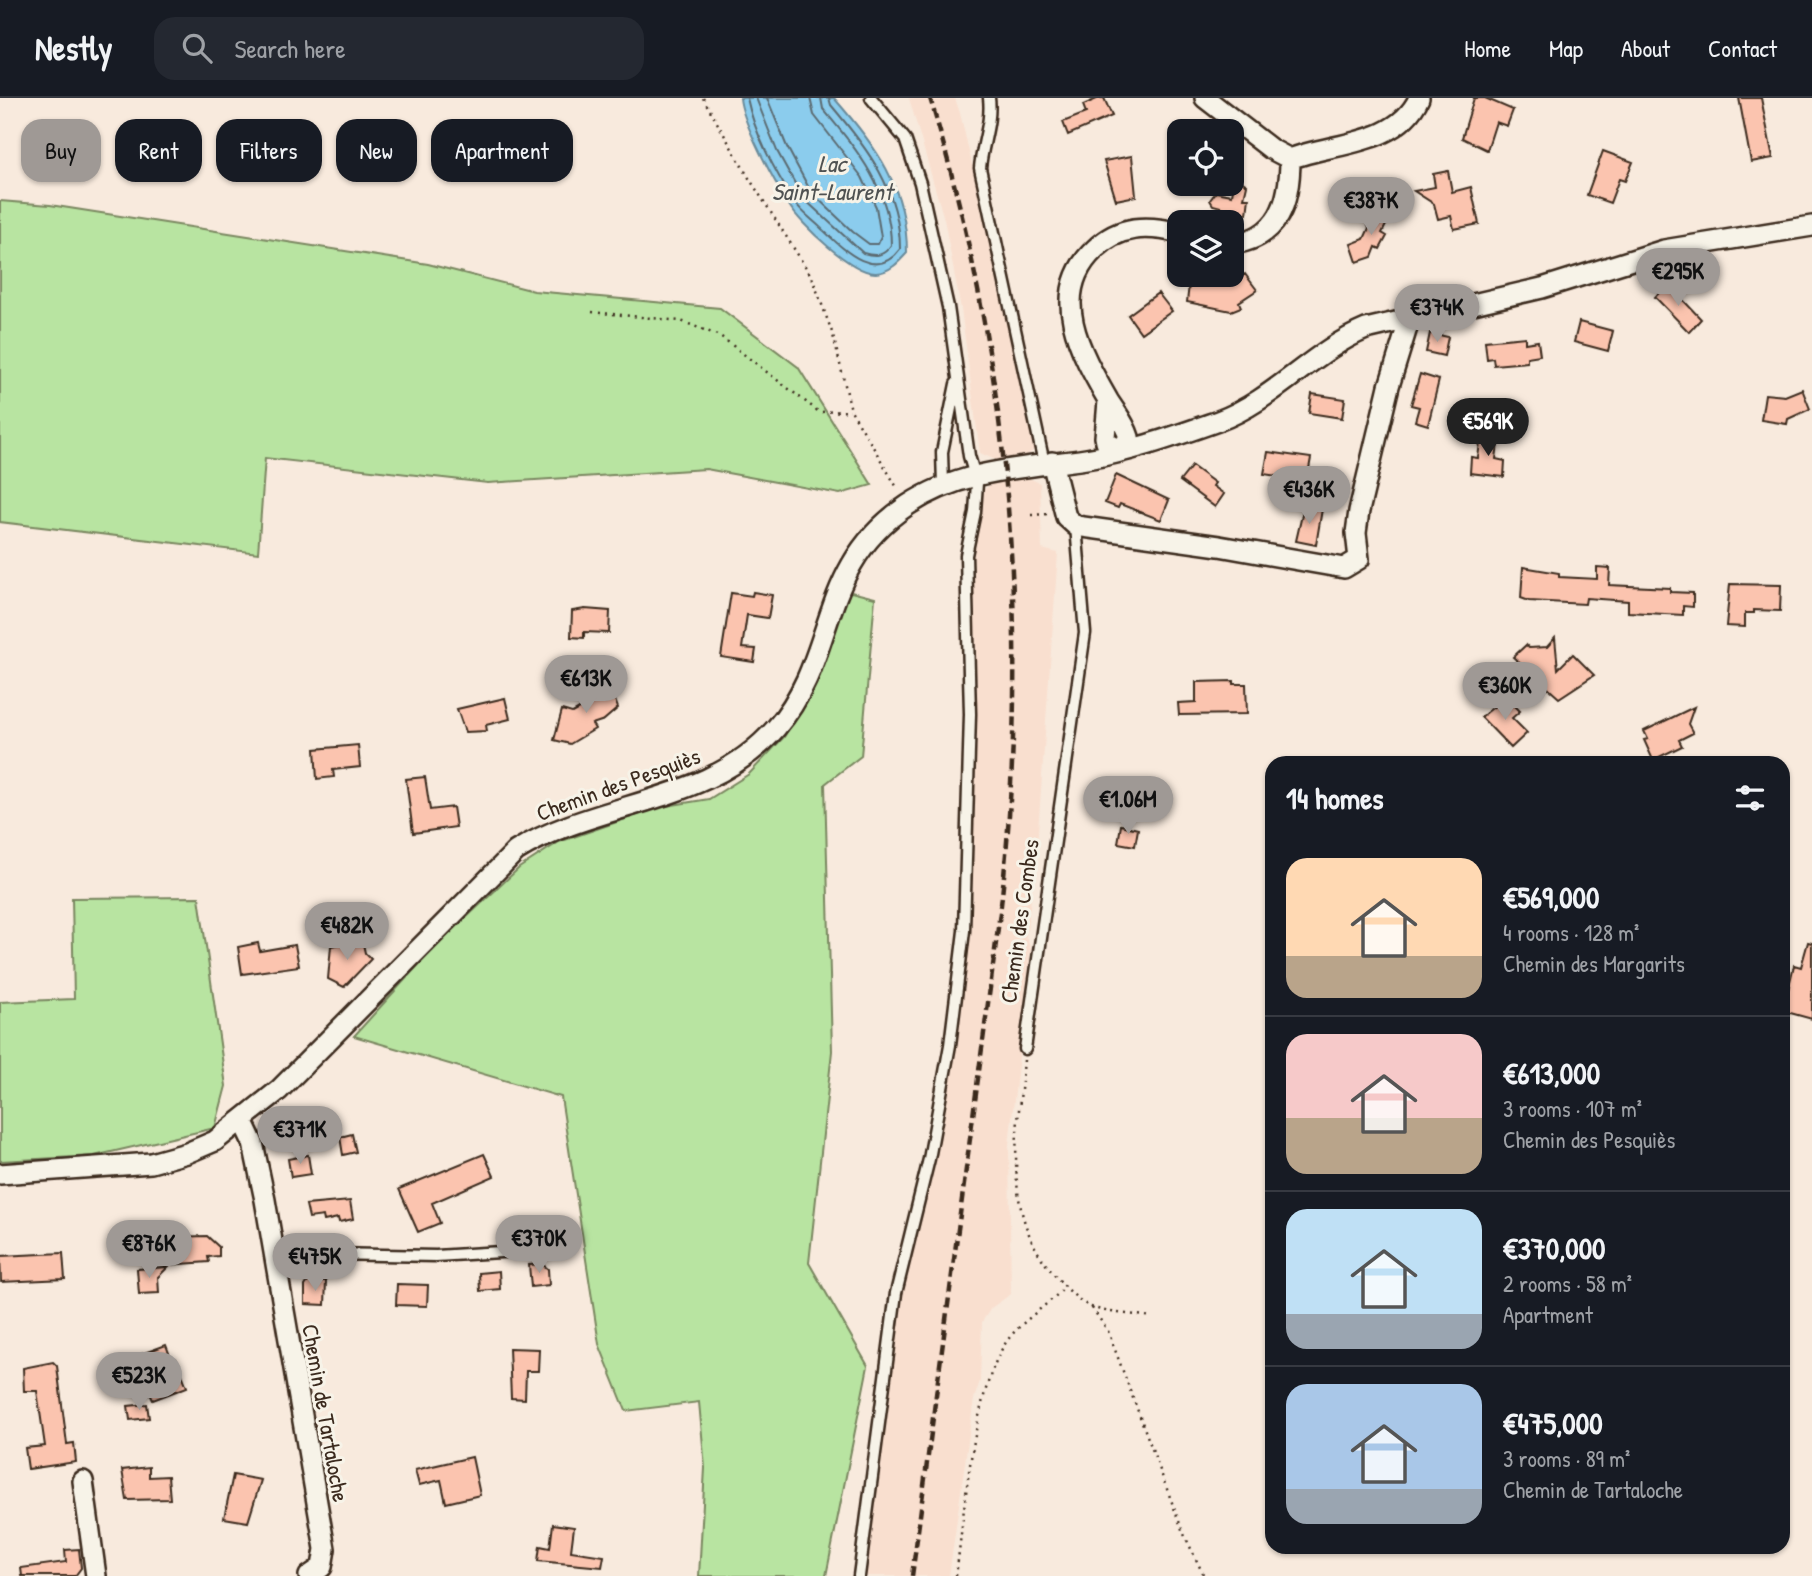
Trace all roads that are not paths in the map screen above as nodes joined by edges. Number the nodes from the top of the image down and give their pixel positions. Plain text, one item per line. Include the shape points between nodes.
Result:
1 (871, 98) edge
2 (989, 98) edge
3 (1205, 98) edge
4 (1419, 98) edge
5 (1290, 159) junction
6 (1812, 226) edge
7 (1167, 230) edge
8 (1244, 241) edge
9 (1410, 317) junction
10 (957, 381) junction
11 (1119, 444) junction
12 (1048, 462) junction
13 (976, 474) junction
14 (943, 485) junction
15 (1076, 526) junction
16 (1025, 1049) road end
17 (243, 1122) junction
18 (0, 1174) edge
19 (517, 1251) dead end
20 (274, 1252) junction
21 (83, 1481) dead end
22 (96, 1576) edge
23 (309, 1576) edge
24 (859, 1576) edge

1 - 10 lane via 905,139 920,183 948,307
2 - 12 lane via 991,115 980,168
3 - 5 street
4 - 5 street via 1410,114 1382,134 1316,148
5 - 8 street via 1290,182 1280,217 1258,237
6 - 9 street, Chemin des Pesquiès via 1664,250 1542,288
7 - 11 street via 1153,226 1118,233 1089,255 1075,277 1069,300 1072,327 1108,401
9 - 11 street, Chemin des Pesquiès via 1345,338 1220,420
9 - 15 street via 1359,511 1359,559 1344,568 1325,566 1219,545
10 - 13 lane
10 - 14 lane via 942,452
11 - 12 street, Chemin des Pesquiès
12 - 13 street, Chemin des Pesquiès
12 - 15 street, Chemin des Combes via 1066,517
13 - 14 street, Chemin des Pesquiès
13 - 24 lane via 975,512 966,555 970,714 964,931 929,1159 896,1293
14 - 17 street, Chemin des Pesquiès via 891,517 864,543 839,586 808,674 790,710 755,748 706,781 582,819 543,834 516,851
15 - 16 lane, Chemin des Combes via 1085,633
17 - 18 street, Chemin des Pesquiès via 215,1141 151,1163
17 - 20 street, Chemin de Tartaloche via 253,1143
19 - 20 lane via 436,1256
20 - 23 street, Chemin de Tartaloche via 325,1549 322,1567
21 - 22 street

